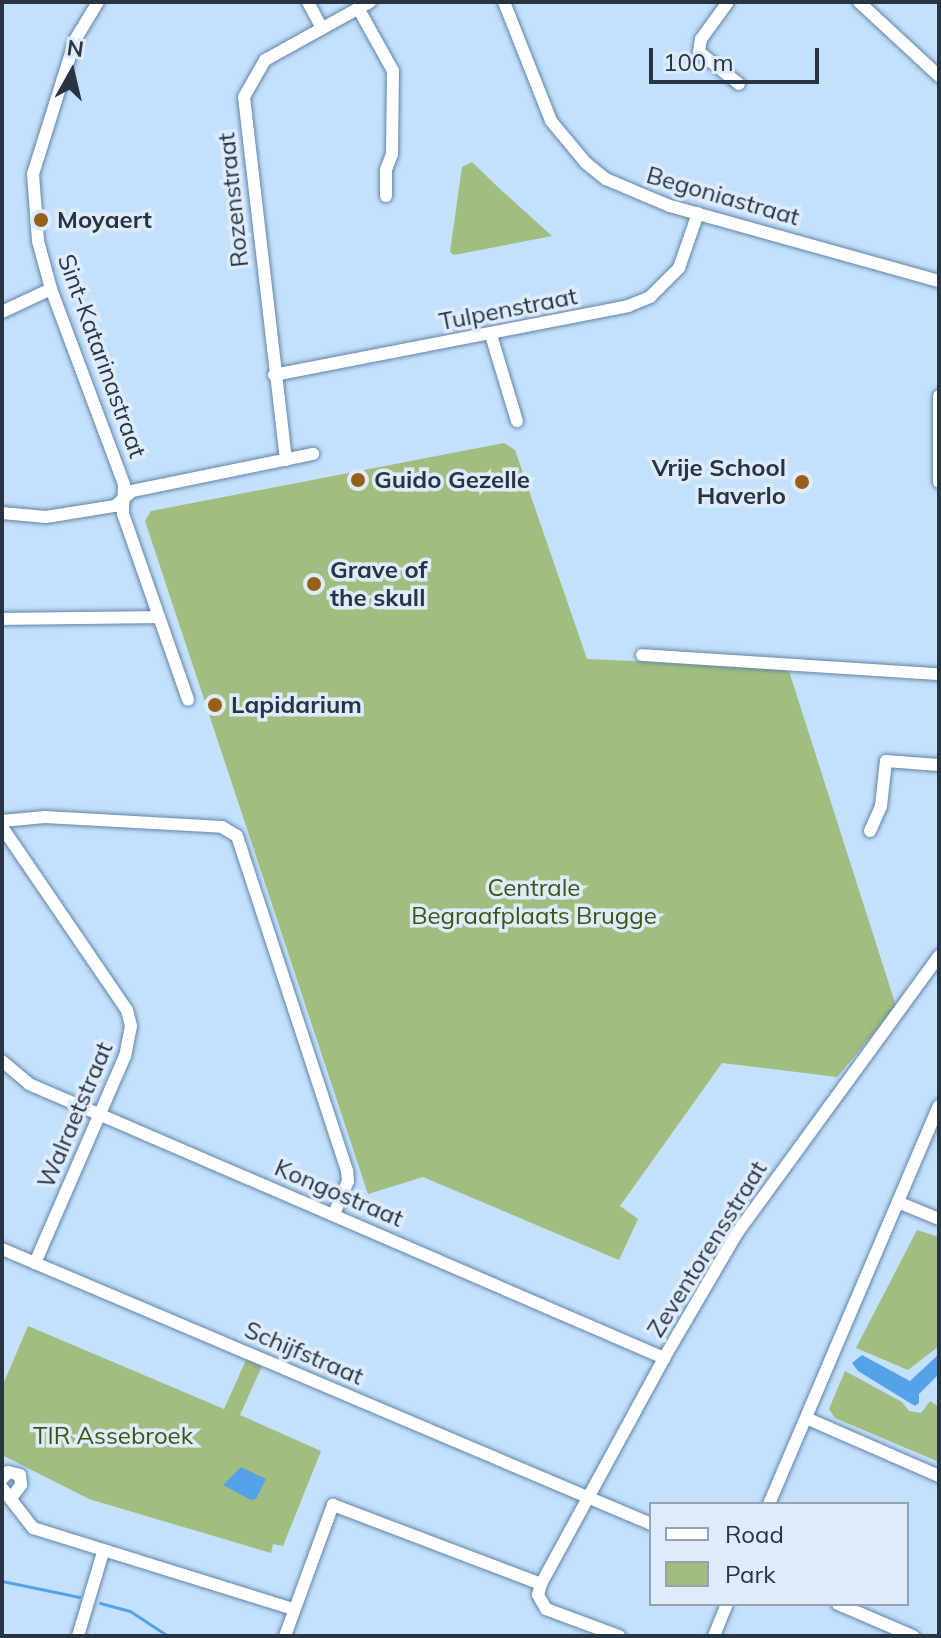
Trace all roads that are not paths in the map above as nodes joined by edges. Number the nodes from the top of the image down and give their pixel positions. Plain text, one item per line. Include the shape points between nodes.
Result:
1 (98, 2) edge
2 (308, 2) edge
3 (504, 2) edge
4 (728, 2) edge
5 (859, 2) edge
6 (355, 6) edge
7 (322, 28) junction
8 (939, 76) edge
9 (739, 84) dead end
10 (386, 196) dead end
11 (698, 213) junction
12 (939, 281) edge
13 (51, 289) junction
14 (2, 312) edge
15 (491, 335) junction
16 (274, 375) junction
17 (939, 396) edge
18 (517, 421) dead end
19 (313, 454) dead end
20 (286, 460) junction
21 (939, 482) edge
22 (124, 498) junction
23 (2, 513) edge
24 (158, 617) junction
25 (2, 619) edge
26 (642, 655) dead end
27 (939, 674) edge
28 (188, 700) dead end
29 (939, 765) edge
30 (2, 824) edge
31 (870, 831) dead end
32 (939, 956) edge
33 (2, 1061) edge
34 (939, 1106) edge
35 (99, 1115) junction
36 (900, 1203) junction
37 (334, 1214) junction
38 (939, 1219) edge
39 (2, 1249) edge
40 (35, 1263) junction
41 (664, 1358) junction
42 (806, 1418) junction
43 (939, 1476) edge
44 (2, 1479) edge
45 (7, 1492) edge
46 (589, 1498) junction
47 (770, 1502) edge
48 (649, 1523) edge
49 (103, 1552) junction
50 (541, 1584) junction
51 (726, 1606) edge
52 (843, 1606) edge
53 (293, 1609) junction
54 (78, 1636) edge
55 (285, 1636) edge
56 (619, 1636) edge
57 (714, 1636) edge
58 (913, 1636) edge

1 - 13 street, Sint-Katarinastraat via 75,40 33,174 38,241
2 - 7 street
3 - 11 street, Begoniastraat via 561,137 586,163 623,188
4 - 9 street via 701,39 699,52
5 - 8 street
6 - 7 street, Rozenstraat
6 - 10 street via 393,71
7 - 16 street, Rozenstraat via 265,60 244,97
11 - 12 street, Begoniastraat
11 - 15 street, Tulpenstraat via 679,268 650,297
13 - 14 street
13 - 22 street, Sint-Katarinastraat via 124,484
15 - 16 street, Tulpenstraat
15 - 18 street
16 - 20 street, Rozenstraat
17 - 21 street
19 - 20 street
20 - 22 street via 132,491
22 - 23 street via 115,506 46,517
22 - 24 street, Sint-Katarinastraat via 123,514
24 - 25 street
24 - 28 street, Sint-Katarinastraat
26 - 27 street
29 - 31 street via 886,761 881,806
30 - 35 street, Walraetstraat via 127,1010 131,1039
30 - 37 street via 45,817 222,827 237,836 347,1171
32 - 41 street, Zeventorensstraat via 737,1233
33 - 35 street, Kongostraat via 29,1084
34 - 36 street
35 - 37 street, Kongostraat
35 - 40 street, Walraetstraat
36 - 38 street
36 - 42 street
37 - 41 street, Kongostraat
39 - 40 street, Schijfstraat
40 - 46 street, Schijfstraat
41 - 46 street, Zeventorensstraat
42 - 43 street
42 - 47 street
44 - 45 street via 8,1472 20,1475 21,1485
45 - 49 street via 33,1528
46 - 48 street, Schijfstraat
46 - 50 street, Zeventorensstraat
49 - 53 street
49 - 54 street
50 - 53 street via 333,1505
50 - 56 street via 538,1595 546,1609
51 - 57 street
52 - 58 street
53 - 55 street

